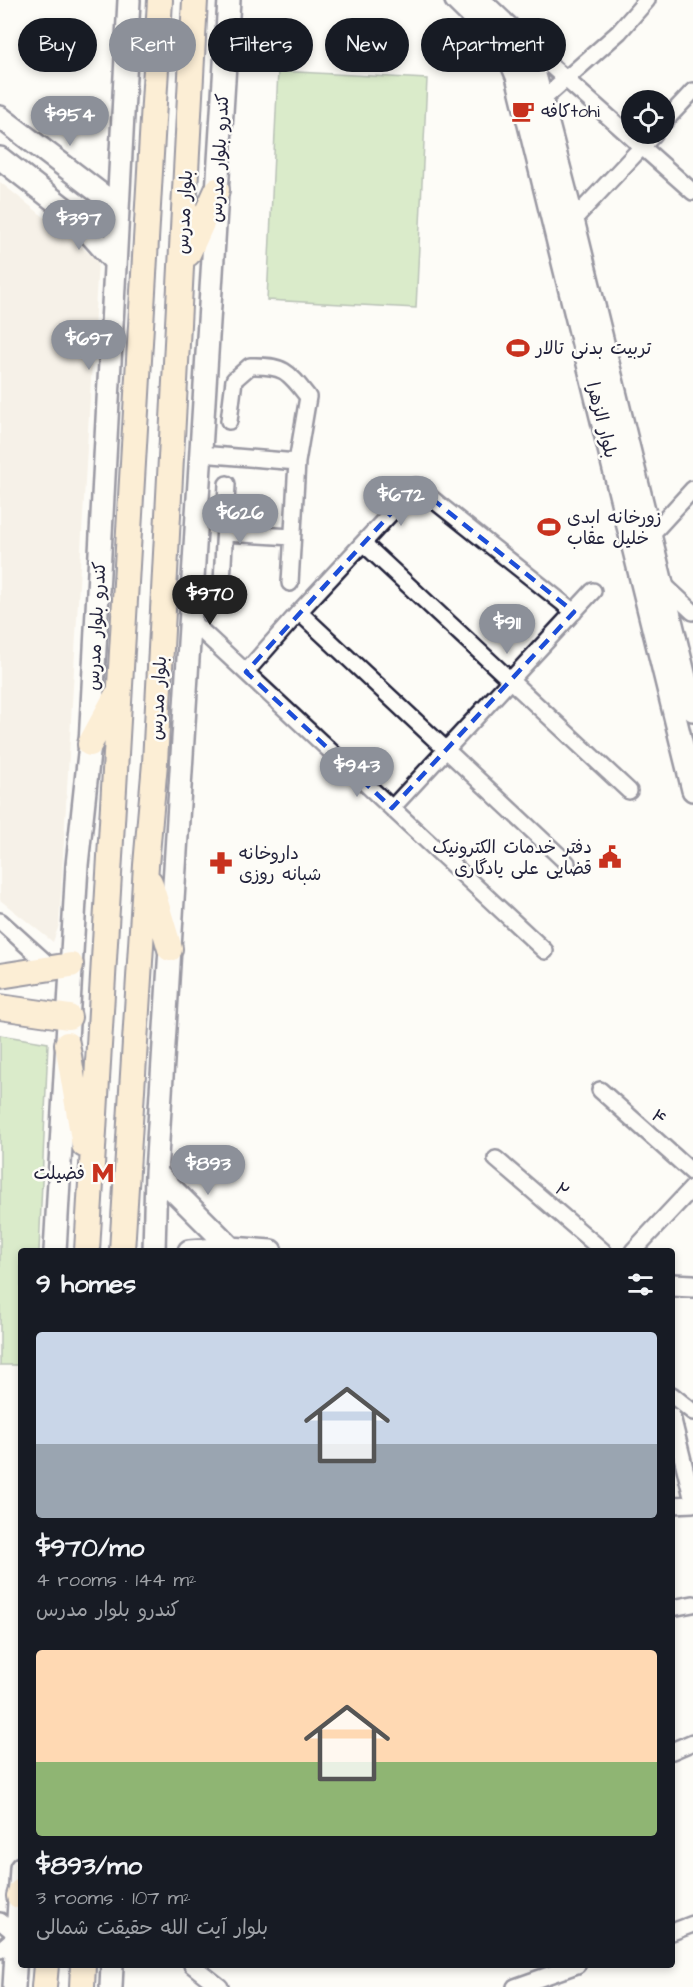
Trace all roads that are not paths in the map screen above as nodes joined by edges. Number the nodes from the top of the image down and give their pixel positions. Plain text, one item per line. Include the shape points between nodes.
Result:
1 (129, 0) edge
2 (160, 0) edge
3 (195, 0) edge
4 (229, 0) edge
5 (456, 0) edge
6 (479, 0) edge
7 (647, 0) edge
8 (498, 18) edge
9 (534, 72) edge
10 (559, 72) edge
11 (567, 79) junction
12 (693, 91) edge
13 (541, 100) junction
14 (675, 110) edge
15 (0, 117) edge
16 (645, 144) edge
17 (641, 148) junction
18 (0, 158) edge
19 (91, 188) junction
20 (217, 190) junction
21 (693, 192) edge
22 (118, 207) junction
23 (73, 215) junction
24 (573, 220) junction
25 (115, 262) junction
26 (182, 267) junction
27 (230, 421) dead end
28 (135, 444) junction
29 (172, 447) junction
30 (201, 454) junction
31 (297, 462) junction
32 (227, 484) dead end
33 (693, 489) edge
34 (225, 532) junction
35 (650, 536) junction
36 (292, 537) junction
37 (363, 543) junction
38 (290, 583) dead end
39 (662, 583) junction
40 (593, 591) dead end
41 (221, 603) dead end
42 (299, 612) junction
43 (574, 612) junction
44 (693, 612) edge
45 (191, 621) junction
46 (246, 672) junction
47 (510, 680) junction
48 (120, 689) junction
49 (693, 710) edge
50 (90, 744) junction
51 (446, 750) junction
52 (693, 790) edge
53 (629, 791) dead end
54 (392, 808) junction
55 (567, 863) dead end
56 (146, 868) junction
57 (0, 921) edge
58 (170, 949) junction
59 (545, 951) dead end
60 (62, 967) junction
61 (1, 974) edge
62 (1, 1007) edge
63 (69, 1017) junction
64 (67, 1044) junction
65 (600, 1090) dead end
66 (496, 1159) dead end
67 (156, 1173) junction
68 (693, 1173) edge
69 (693, 1187) edge
70 (91, 1188) junction
71 (55, 1248) edge
72 (87, 1248) edge
73 (122, 1248) edge
74 (154, 1248) edge
75 (239, 1248) edge
76 (600, 1248) edge
77 (636, 1248) edge
78 (675, 1285) edge
79 (693, 1286) edge
80 (675, 1397) edge
81 (693, 1412) edge
82 (675, 1428) edge
83 (693, 1502) edge
84 (675, 1505) edge
85 (693, 1604) edge
86 (675, 1607) edge
87 (693, 1743) edge
88 (675, 1750) edge
89 (0, 1921) edge
90 (18, 1921) edge
91 (693, 1924) edge
92 (675, 1927) edge
93 (17, 1935) junction
94 (0, 1950) edge
95 (45, 1968) edge
96 (83, 1968) edge
97 (112, 1968) edge
98 (196, 1968) edge
99 (551, 1970) edge
100 (14, 1987) edge
101 (44, 1987) edge
102 (82, 1987) edge
103 (111, 1987) edge
104 (220, 1987) edge
105 (515, 1987) edge

1 - 22 main road, کندرو بلوار مدرس
2 - 28 main road, بلوار مدرس
3 - 26 main road, بلوار مدرس
4 - 20 main road, کندرو بلوار مدرس
5 - 52 main road, بلوار الزهرا via 505,48 517,76
6 - 8 main road, بلوار الزهرا
7 - 11 street via 619,32
9 - 13 main road, بلوار الزهرا
10 - 11 street
11 - 13 street
11 - 17 street
12 - 14 street
13 - 24 main road, بلوار الزهرا
15 - 19 main road
16 - 17 street
17 - 21 street
17 - 24 street
18 - 23 main road
19 - 22 main road
19 - 23 main road via 86,204
20 - 26 main road
20 - 30 main road, کندرو بلوار مدرس
22 - 25 main road, کندرو بلوار مدرس
23 - 25 main road
24 - 35 main road, بلوار الزهرا
25 - 50 main road, کندرو بلوار مدرس
26 - 29 main road, بلوار مدرس
27 - 31 street via 234,380 250,366 273,365 292,377 308,397
28 - 29 main road
28 - 48 main road, بلوار مدرس
29 - 56 main road, بلوار مدرس
30 - 31 street
30 - 45 main road, کندرو بلوار مدرس
31 - 36 street
32 - 34 street
33 - 35 street
34 - 36 street
34 - 41 street
35 - 39 main road, بلوار الزهرا
36 - 38 street
37 - 42 street
37 - 43 street via 416,486
37 - 47 street
39 - 44 street
39 - 49 main road, بلوار الزهرا
40 - 43 street
42 - 46 street
42 - 51 street
43 - 47 street
45 - 46 street
45 - 58 main road, کندرو بلوار مدرس
46 - 54 street
47 - 51 street
47 - 53 street
48 - 50 main road
48 - 70 main road, بلوار مدرس
50 - 60 main road, کندرو بلوار مدرس
51 - 54 street
51 - 55 street
54 - 59 street
56 - 58 main road
56 - 73 main road, بلوار مدرس
57 - 60 street
58 - 67 main road, کندرو بلوار مدرس
60 - 61 main road
60 - 63 main road, کندرو بلوار مدرس
61 - 62 main road via 10,978 18,992 10,1005
62 - 63 main road
63 - 64 main road, کندرو بلوار مدرس
64 - 70 main road
64 - 71 main road, کندرو بلوار مدرس
65 - 68 street, ۴
66 - 76 street, ۲
67 - 74 main road, کندرو بلوار مدرس
67 - 75 main road
69 - 77 street
70 - 72 main road, بلوار مدرس
78 - 79 main road
80 - 81 street
82 - 83 street
83 - 84 street
85 - 86 street
87 - 88 street
89 - 93 street
90 - 93 main road
91 - 92 street
93 - 94 street
93 - 100 main road
95 - 101 main road
96 - 102 main road
97 - 103 main road
98 - 104 street
99 - 105 street

